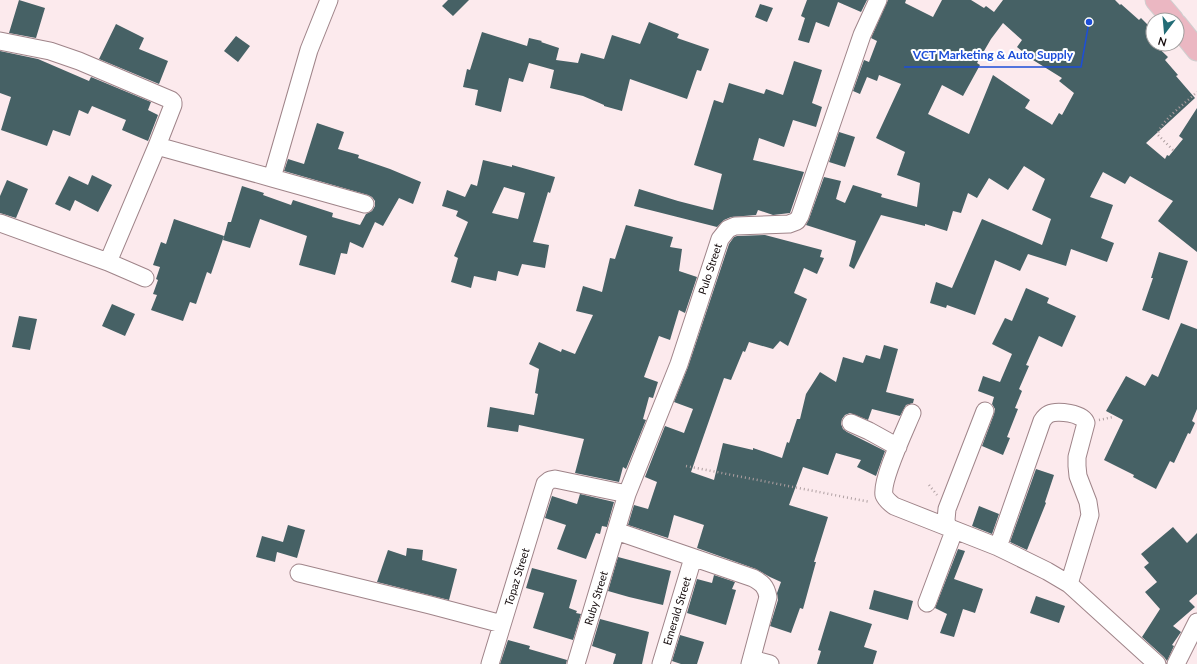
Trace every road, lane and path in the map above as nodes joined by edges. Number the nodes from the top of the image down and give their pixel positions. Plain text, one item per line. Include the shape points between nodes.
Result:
1 (329, 0) edge
2 (878, 0) edge
3 (1156, 0) edge
4 (1166, 12) edge
5 (1185, 35) edge
6 (0, 41) edge
7 (1197, 50) edge
8 (1197, 92) edge
9 (158, 146) junction
10 (1173, 150) dead end
11 (272, 178) junction
12 (365, 204) dead end
13 (0, 223) edge
14 (108, 262) junction
15 (145, 278) dead end
16 (985, 411) dead end
17 (912, 413) dead end
18 (851, 423) dead end
19 (898, 447) junction
20 (686, 466) dead end
21 (627, 494) junction
22 (897, 507) junction
23 (951, 529) junction
24 (616, 531) junction
25 (998, 547) junction
26 (693, 558) junction
27 (299, 572) dead end
28 (1069, 584) junction
29 (927, 603) dead end
30 (1197, 623) edge
31 (502, 624) junction
32 (751, 661) edge
33 (490, 664) edge
34 (576, 664) edge
35 (661, 664) edge
36 (770, 664) edge
37 (1157, 664) edge
38 (1176, 664) edge

1 - 11 street via 309,50
2 - 21 street, Pulo Street via 862,35 800,216 789,224 728,228 720,239 679,364
3 - 4 main road
5 - 7 main road
6 - 9 street via 50,51 171,100 173,105
8 - 10 path via 1166,120 1159,130 1158,135
9 - 11 street
9 - 14 street
11 - 12 street
13 - 14 street
14 - 15 street
16 - 23 street via 947,508 946,520
17 - 19 street
18 - 19 street
19 - 22 street via 889,470 894,481
20 - 22 path
21 - 24 street, Pulo Street
21 - 31 street, Topaz Street via 555,479 545,484
22 - 23 street
23 - 25 street
23 - 29 street
24 - 26 street
24 - 34 street, Ruby Street
25 - 28 street
25 - 28 street via 1042,421 1050,414 1056,413 1082,417 1086,423 1077,466 1090,515
26 - 32 street via 759,581 767,589 768,597
26 - 35 street, Emerald Street
27 - 31 street
28 - 37 street
30 - 38 street
31 - 33 street, Topaz Street
32 - 36 street

